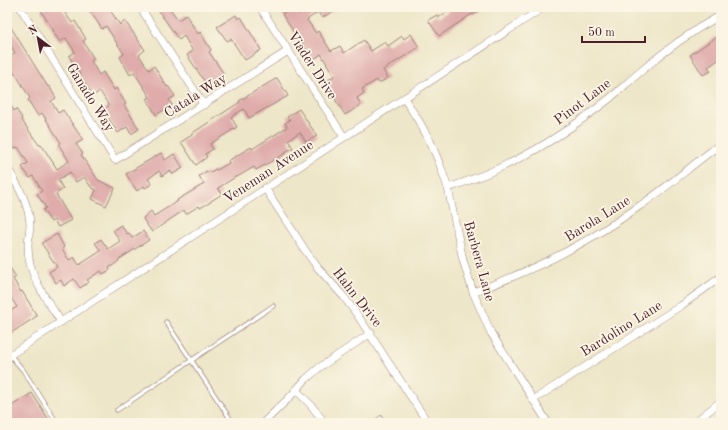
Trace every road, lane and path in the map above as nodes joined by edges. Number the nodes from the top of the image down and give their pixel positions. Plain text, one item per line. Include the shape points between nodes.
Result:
1 (20, 7) edge
2 (140, 7) edge
3 (261, 7) edge
4 (544, 7) edge
5 (721, 15) edge
6 (288, 51) junction
7 (404, 98) junction
8 (204, 105) junction
9 (344, 137) junction
10 (721, 144) edge
11 (115, 160) joint
12 (7, 167) edge
13 (265, 188) junction
14 (448, 188) junction
15 (721, 277) edge
16 (473, 292) junction
17 (273, 306) dead end
18 (61, 322) junction
19 (166, 322) dead end
20 (371, 333) junction
21 (8, 356) edge
22 (191, 360) junction
23 (296, 390) junction
24 (533, 400) junction
25 (721, 402) edge
26 (117, 410) dead end
27 (381, 418) dead end
28 (57, 423) edge
29 (234, 423) edge
30 (263, 423) edge
31 (325, 423) edge
32 (374, 423) edge
33 (428, 423) edge
34 (548, 423) edge
35 (694, 423) edge

1 - 11 street, Ganado Way
2 - 8 street
3 - 6 street, Viader Drive
4 - 7 street, Veneman Avenue
5 - 14 street, Pinot Lane via 666,51 587,116 552,140 504,166
6 - 8 street, Catala Way
6 - 9 street, Viader Drive
7 - 9 street, Veneman Avenue
7 - 14 street, Barbera Lane via 431,143
8 - 11 street, Catala Way
9 - 13 street, Veneman Avenue
10 - 16 street, Barola Lane via 641,206 608,228 548,261
12 - 18 street via 27,210 30,224 30,264 42,293
13 - 18 street, Veneman Avenue
13 - 20 street, Hahn Drive via 318,268
14 - 16 street, Barbera Lane via 463,260
15 - 24 street, Bardolino Lane via 682,305
16 - 24 street, Barbera Lane via 491,333
17 - 22 lane
18 - 21 street, Veneman Avenue
19 - 22 lane
20 - 23 street via 320,367
20 - 33 street, Hahn Drive
21 - 28 lane via 22,370
22 - 26 lane
22 - 29 lane
23 - 30 street
23 - 31 street
24 - 34 street, Barbera Lane
25 - 35 street
27 - 32 lane

